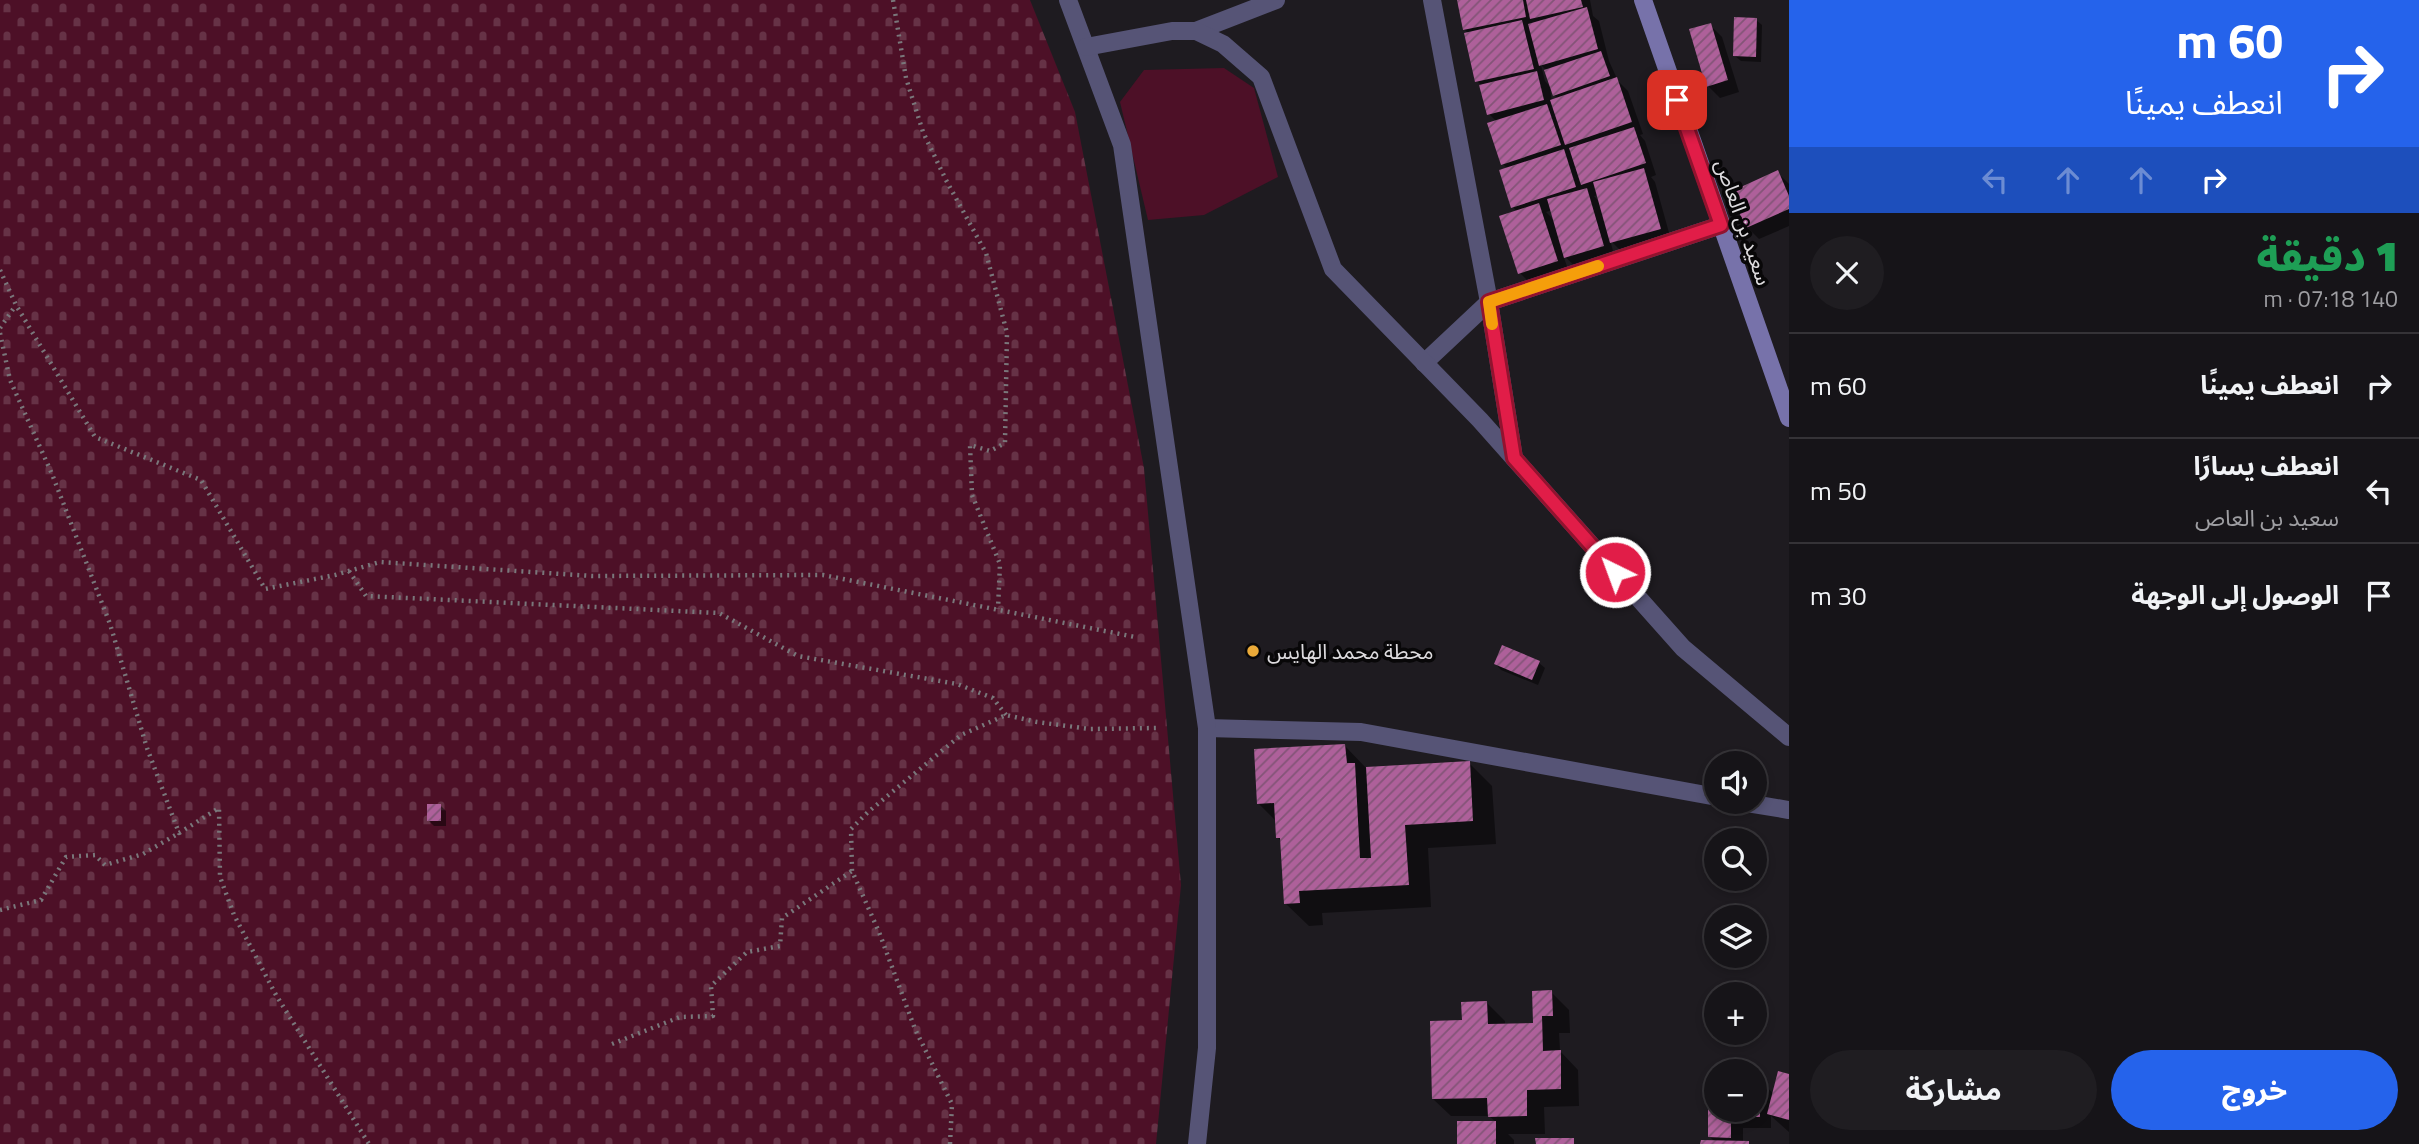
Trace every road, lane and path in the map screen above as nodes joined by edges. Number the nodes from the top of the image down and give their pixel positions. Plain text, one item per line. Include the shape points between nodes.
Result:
1 (893, 0) edge
2 (1068, 0) edge
3 (1276, 0) edge
4 (1432, 0) edge
5 (1643, 0) edge
6 (1196, 31) junction
7 (1086, 47) junction
8 (1721, 225) junction
9 (0, 270) edge
10 (1489, 302) junction
11 (16, 305) junction
12 (0, 330) edge
13 (1424, 363) junction
14 (1789, 418) edge
15 (1514, 458) junction
16 (349, 571) junction
17 (998, 609) junction
18 (1135, 637) dead end
19 (1006, 715) junction
20 (1207, 728) junction
21 (1157, 729) dead end
22 (1789, 737) edge
23 (1704, 795) edge
24 (1767, 806) edge
25 (1789, 810) edge
26 (179, 833) junction
27 (852, 871) junction
28 (0, 910) edge
29 (612, 1044) dead end
30 (369, 1144) edge
31 (950, 1144) edge
32 (1197, 1144) edge

1 - 17 path via 906,78 923,132 986,253 1007,333 1005,443 990,451 970,445 972,495 1000,564
2 - 7 street
3 - 6 street
4 - 10 street
5 - 8 main road, سعيد بن العاص
6 - 7 street
6 - 13 street via 1223,44 1261,77 1333,269
7 - 20 street via 1122,145
8 - 10 street
8 - 14 main road, سعيد بن العاص
9 - 11 path
10 - 13 street
10 - 15 street
11 - 12 path
11 - 16 path via 95,437 201,480 265,589
12 - 26 path via 10,380 110,624 147,748
13 - 15 street
15 - 22 street via 1683,649
16 - 17 path via 380,562 592,576 823,575
16 - 19 path via 366,596 719,613 798,656 957,684 993,698
17 - 18 path
19 - 21 path via 1090,730
19 - 27 path via 961,735 859,820 851,829
20 - 23 street via 1361,732
20 - 32 street via 1207,1048
24 - 25 street
26 - 28 path via 143,854 105,865 95,855 66,858 41,900
26 - 30 path via 219,808 220,877 234,915 276,995
27 - 29 path via 782,918 780,946 747,952 711,986 713,1016 680,1017
27 - 31 path via 915,1029 952,1104

